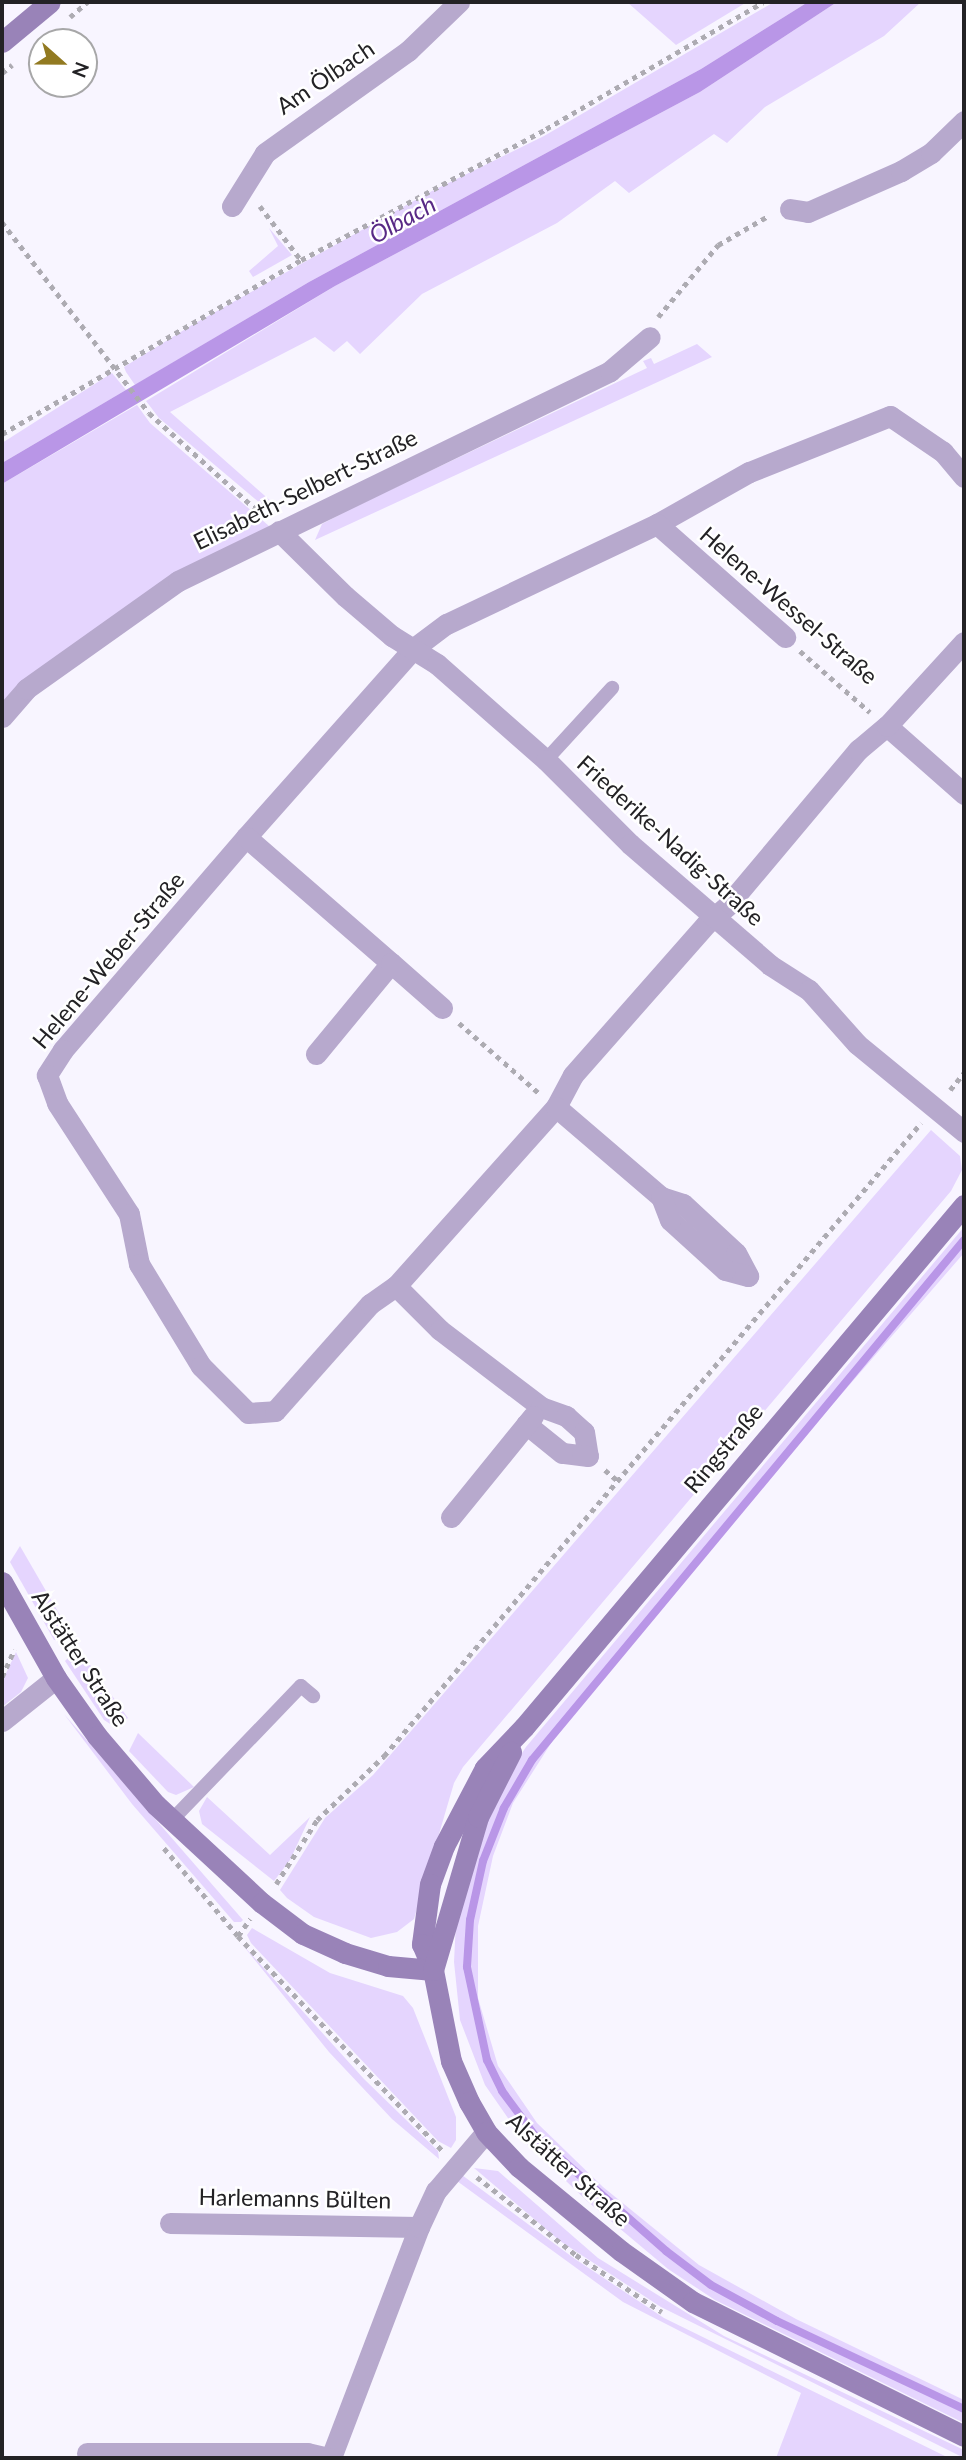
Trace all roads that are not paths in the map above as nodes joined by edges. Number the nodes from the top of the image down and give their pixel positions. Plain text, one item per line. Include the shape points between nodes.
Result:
1 (50, 2) edge
2 (459, 2) edge
3 (2, 42) edge
4 (964, 121) edge
5 (232, 206) dead end
6 (790, 209) road end
7 (650, 337) road end
8 (964, 477) edge
9 (657, 524) junction
10 (279, 531) junction
11 (785, 638) road end
12 (964, 642) edge
13 (413, 649) junction
14 (612, 688) dead end
15 (2, 717) edge
16 (887, 726) junction
17 (547, 760) junction
18 (964, 794) edge
19 (246, 837) junction
20 (717, 914) junction
21 (391, 963) junction
22 (442, 1008) road end
23 (316, 1054) dead end
24 (556, 1107) junction
25 (964, 1132) edge
26 (662, 1197) dead end
27 (964, 1205) edge
28 (396, 1286) junction
29 (541, 1407) junction
30 (526, 1424) junction
31 (451, 1517) dead end
32 (2, 1582) edge
33 (56, 1678) junction
34 (313, 1696) dead end
35 (2, 1721) edge
36 (172, 1820) junction
37 (433, 1970) junction
38 (486, 2132) junction
39 (170, 2223) dead end
40 (419, 2227) junction
41 (964, 2436) edge
42 (87, 2453) dead end
43 (330, 2458) edge

1 - 3 main road
2 - 5 street, Am Ölbach via 408,51 265,153
4 - 6 street via 931,153 901,172 808,212
7 - 10 street, Elisabeth-Selbert-Straße via 610,371
8 - 9 street, Helene-Wessel-Straße via 943,452 890,416 749,472
9 - 11 street, Helene-Wessel-Straße
9 - 13 street, Helene-Wessel-Straße via 446,624
10 - 13 street, Friederike-Nadig-Straße via 345,596
10 - 15 street, Elisabeth-Selbert-Straße via 154,596 26,689
12 - 16 street
13 - 17 street, Friederike-Nadig-Straße
13 - 19 street, Helene-Weber-Straße
14 - 17 lane
16 - 18 street
16 - 20 street via 858,750
17 - 20 street, Friederike-Nadig-Straße via 630,844
19 - 21 street
19 - 28 street, Helene-Weber-Straße via 63,1050 47,1075 57,1103 130,1214 139,1264 201,1366 248,1413 275,1412 370,1304
20 - 24 street, Helene-Weber-Straße via 573,1076
20 - 25 street, Friederike-Nadig-Straße via 770,965 827,1006 881,1065
21 - 22 street
21 - 23 street
24 - 26 street
24 - 28 street, Helene-Weber-Straße
27 - 37 main road, Ringstraße via 524,1727 478,1817
28 - 29 street via 440,1330
29 - 30 street
29 - 30 street via 566,1416 583,1432 588,1456 562,1453
30 - 31 street
32 - 33 main road, Alstätter Straße
33 - 35 street
33 - 36 main road, Alstätter Straße via 97,1736
34 - 36 lane via 301,1686
36 - 37 main road, Alstätter Straße via 261,1903 303,1934 388,1966
37 - 38 main road, Alstätter Straße via 451,2061
38 - 40 street, Harlemanns Bülten via 436,2191
38 - 41 main road, Alstätter Straße via 566,2208 692,2302
39 - 40 street, Harlemanns Bülten
40 - 43 street, Harlemanns Bülten
42 - 43 street, Harlemanns Bülten via 307,2453

